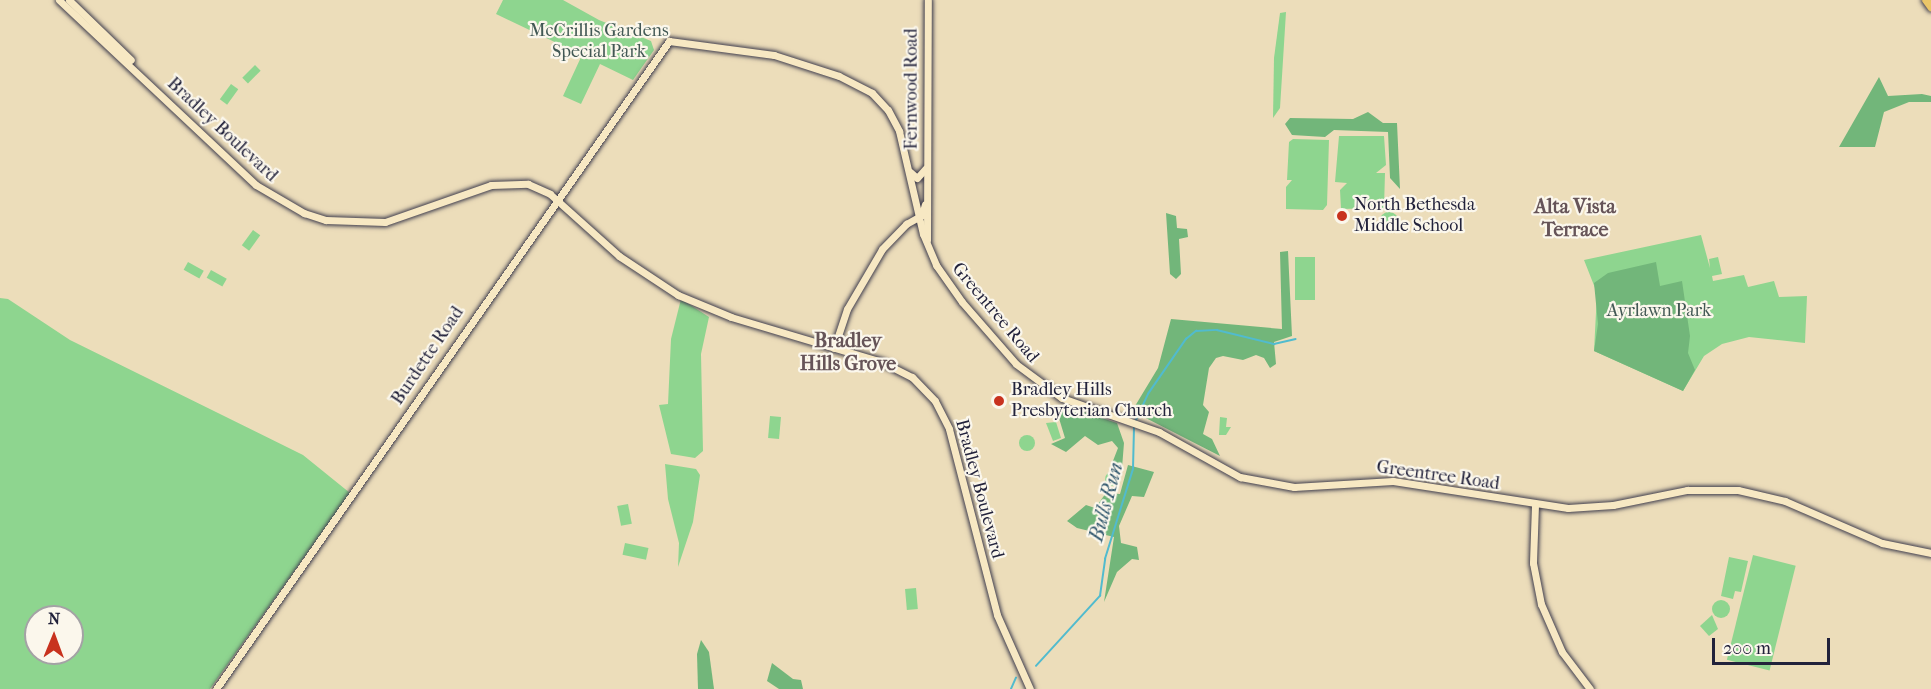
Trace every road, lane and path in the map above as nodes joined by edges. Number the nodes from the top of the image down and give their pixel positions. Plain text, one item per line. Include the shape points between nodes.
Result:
1 (59, 0) edge
2 (69, 0) edge
3 (928, 0) edge
4 (1926, 0) edge
5 (1931, 7) edge
6 (669, 41) joint
7 (152, 85) junction
8 (926, 168) junction
9 (910, 172) junction
10 (927, 178) junction
11 (557, 199) junction
12 (928, 214) junction
13 (920, 220) junction
14 (926, 242) junction
15 (834, 348) junction
16 (1535, 505) junction
17 (1931, 553) edge
18 (216, 689) edge
19 (1030, 689) edge
20 (1590, 689) edge

1 - 7 street, Bradley Boulevard
2 - 7 street, Bradley Boulevard via 116,42
3 - 8 street, Fernwood Road
4 - 5 main road
6 - 9 street, Greentree Road via 774,55 861,86 883,104 896,123
6 - 11 street, Burdette Road
7 - 11 street, Bradley Boulevard via 255,185 275,200 326,220 361,223 398,219 507,182 533,185
8 - 9 street via 917,178
8 - 10 street, Fernwood Road
9 - 13 street, Greentree Road
10 - 12 street, Fernwood Road
10 - 13 street, Fernwood Road
11 - 15 street, Bradley Boulevard via 613,251 678,295 739,320
11 - 18 street, Burdette Road
12 - 13 street
12 - 14 street, Fernwood Road
13 - 14 street, Greentree Road
13 - 15 street via 899,232 882,249 858,287
14 - 16 street, Greentree Road via 939,270 962,302 1029,376 1070,402 1167,435 1226,471 1268,485 1313,487 1386,481
15 - 19 street, Bradley Boulevard via 902,371 922,386 938,406 951,435 999,620
16 - 17 street, Greentree Road via 1599,507 1687,490 1738,490 1785,501 1882,543
16 - 20 street via 1533,563 1541,604 1562,652

